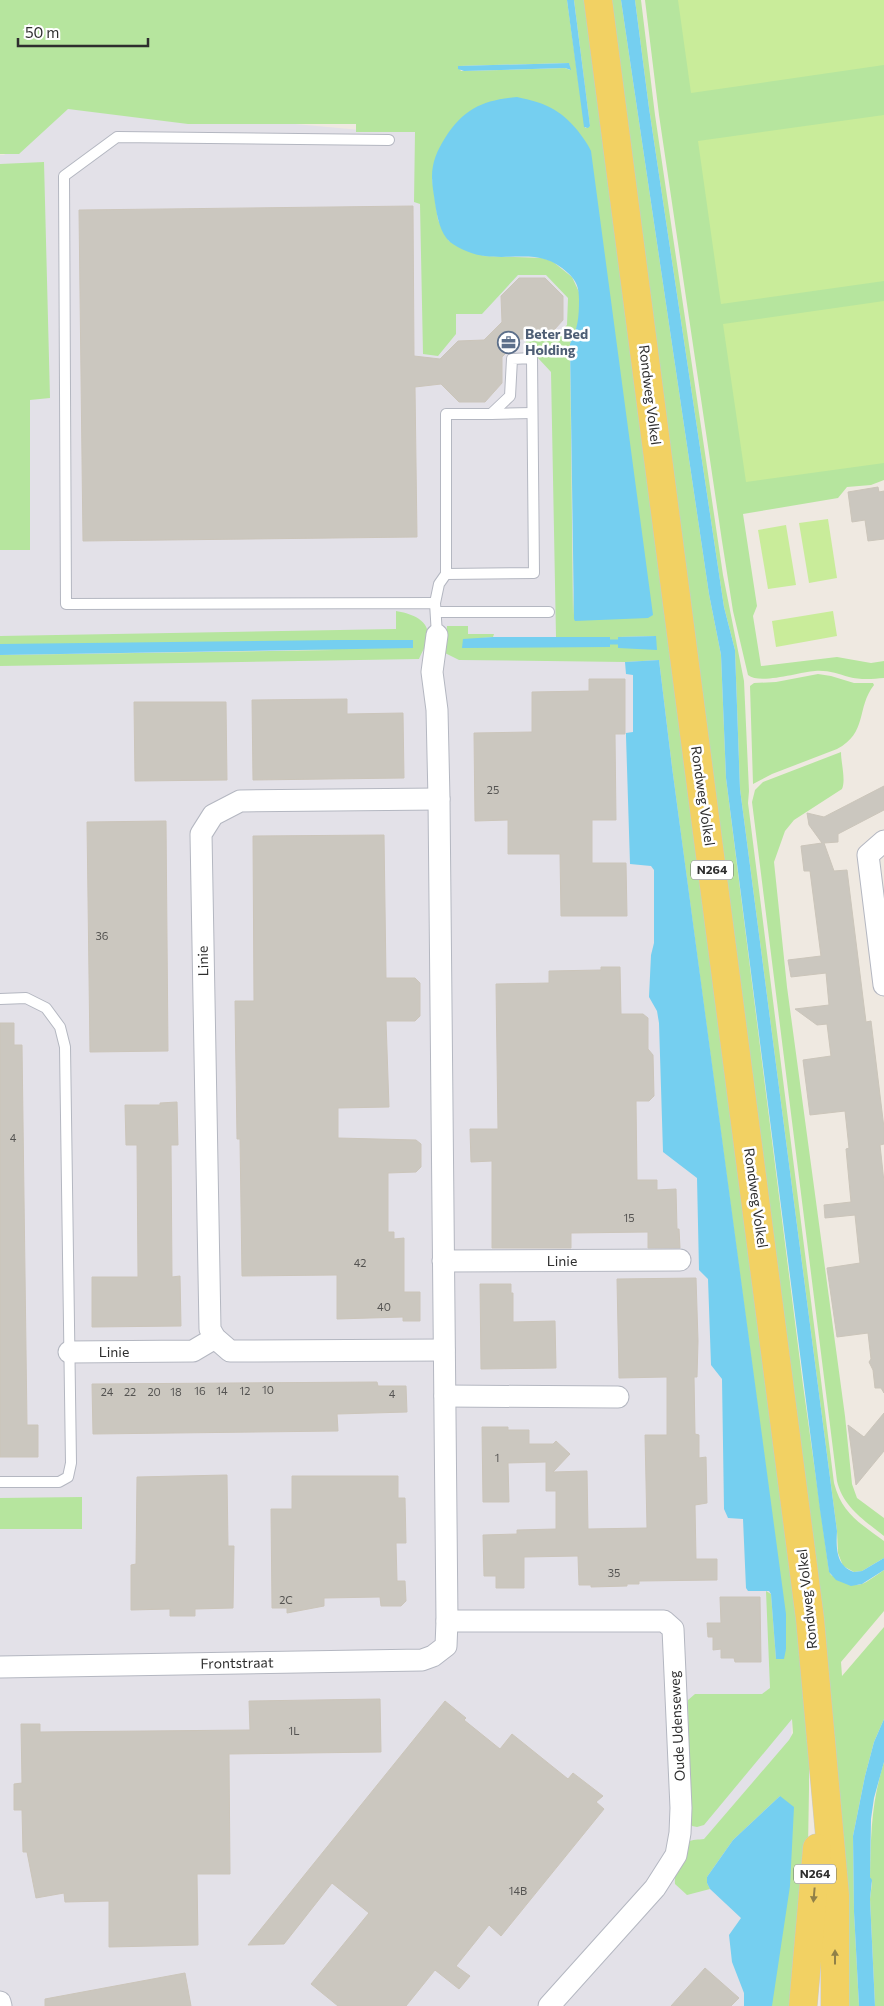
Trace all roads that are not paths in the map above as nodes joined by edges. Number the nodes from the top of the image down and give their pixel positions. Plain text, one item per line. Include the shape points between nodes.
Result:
1 (598, 0) edge
2 (389, 140) dead end
3 (532, 413) junction
4 (491, 414) junction
5 (446, 574) junction
6 (436, 608) junction
7 (548, 612) dead end
8 (437, 635) joint
9 (439, 799) junction
10 (884, 841) edge
11 (884, 985) edge
12 (0, 999) edge
13 (680, 1260) dead end
14 (443, 1262) junction
15 (215, 1338) junction
16 (444, 1350) junction
17 (70, 1352) junction
18 (445, 1396) junction
19 (618, 1397) dead end
20 (0, 1482) edge
21 (447, 1621) junction
22 (0, 1667) edge
23 (820, 1742) junction
24 (0, 2002) edge
25 (1, 2006) edge
26 (549, 2006) edge
27 (803, 2006) edge
28 (835, 2006) edge

1 - 23 main road, Rondweg Volkel / N264 via 805,1580
2 - 6 lane via 117,137 64,176 66,604
3 - 4 lane
3 - 4 lane via 532,358 512,358 510,396
3 - 5 lane via 534,573
4 - 5 lane via 446,414
5 - 6 lane via 439,584
6 - 7 lane
6 - 8 lane
8 - 9 street via 432,672 437,710
9 - 14 street
9 - 15 street, Linie via 240,802 213,815 201,834 210,1328
10 - 11 street via 868,854
12 - 17 lane via 26,998 46,1008 60,1027 65,1047
13 - 14 street, Linie
14 - 16 street
15 - 16 street via 230,1351
15 - 17 street, Linie via 193,1351
16 - 18 street
17 - 20 lane via 71,1463 68,1477 59,1482
18 - 19 street
18 - 21 street
21 - 22 street, Frontstraat via 446,1646 422,1660
21 - 26 street, Oude Udenseweg via 664,1621 673,1629 681,1808 676,1855 655,1888
23 -> 27 main road, Rondweg Volkel / N264 via 816,1871
28 -> 23 main road, Rondweg Volkel / N264 via 835,1895
24 - 25 street

